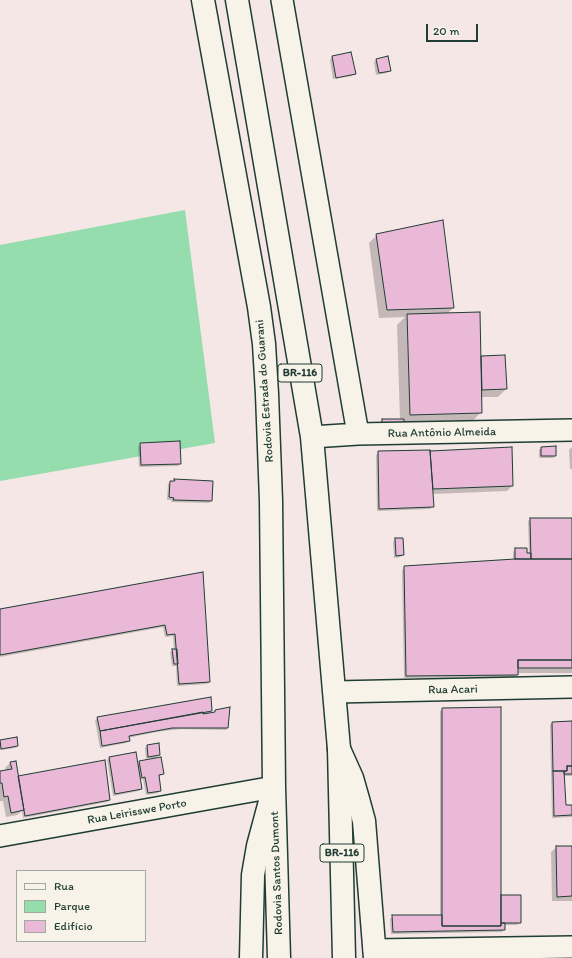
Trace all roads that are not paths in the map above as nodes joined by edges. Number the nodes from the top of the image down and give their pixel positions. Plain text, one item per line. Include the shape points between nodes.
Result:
1 (203, 0) edge
2 (238, 0) edge
3 (282, 0) edge
4 (572, 430) edge
5 (358, 434) junction
6 (312, 437) junction
7 (572, 687) edge
8 (335, 692) junction
9 (339, 749) junction
10 (274, 787) junction
11 (0, 836) edge
12 (572, 947) edge
13 (374, 954) edge
14 (251, 958) edge
15 (279, 958) edge
16 (344, 958) edge

1 - 10 main road, Rodovia Estrada do Guarani / BR-116 via 264,344 271,501
2 - 6 main road, BR-116
3 - 5 street
4 - 5 street, Rua Antônio Almeida
5 - 6 street, Rua Antônio Almeida
6 - 8 main road, BR-116
7 - 8 street, Rua Acari
8 - 9 main road, BR-116
9 - 13 main road, BR-116 via 352,778 364,821
9 - 16 main road, BR-116
10 - 11 street, Rua Leirisswe Porto
10 - 14 main road, BR-116 via 253,875
10 - 15 main road, Rodovia Santos Dumont / BR-116
12 - 13 street

